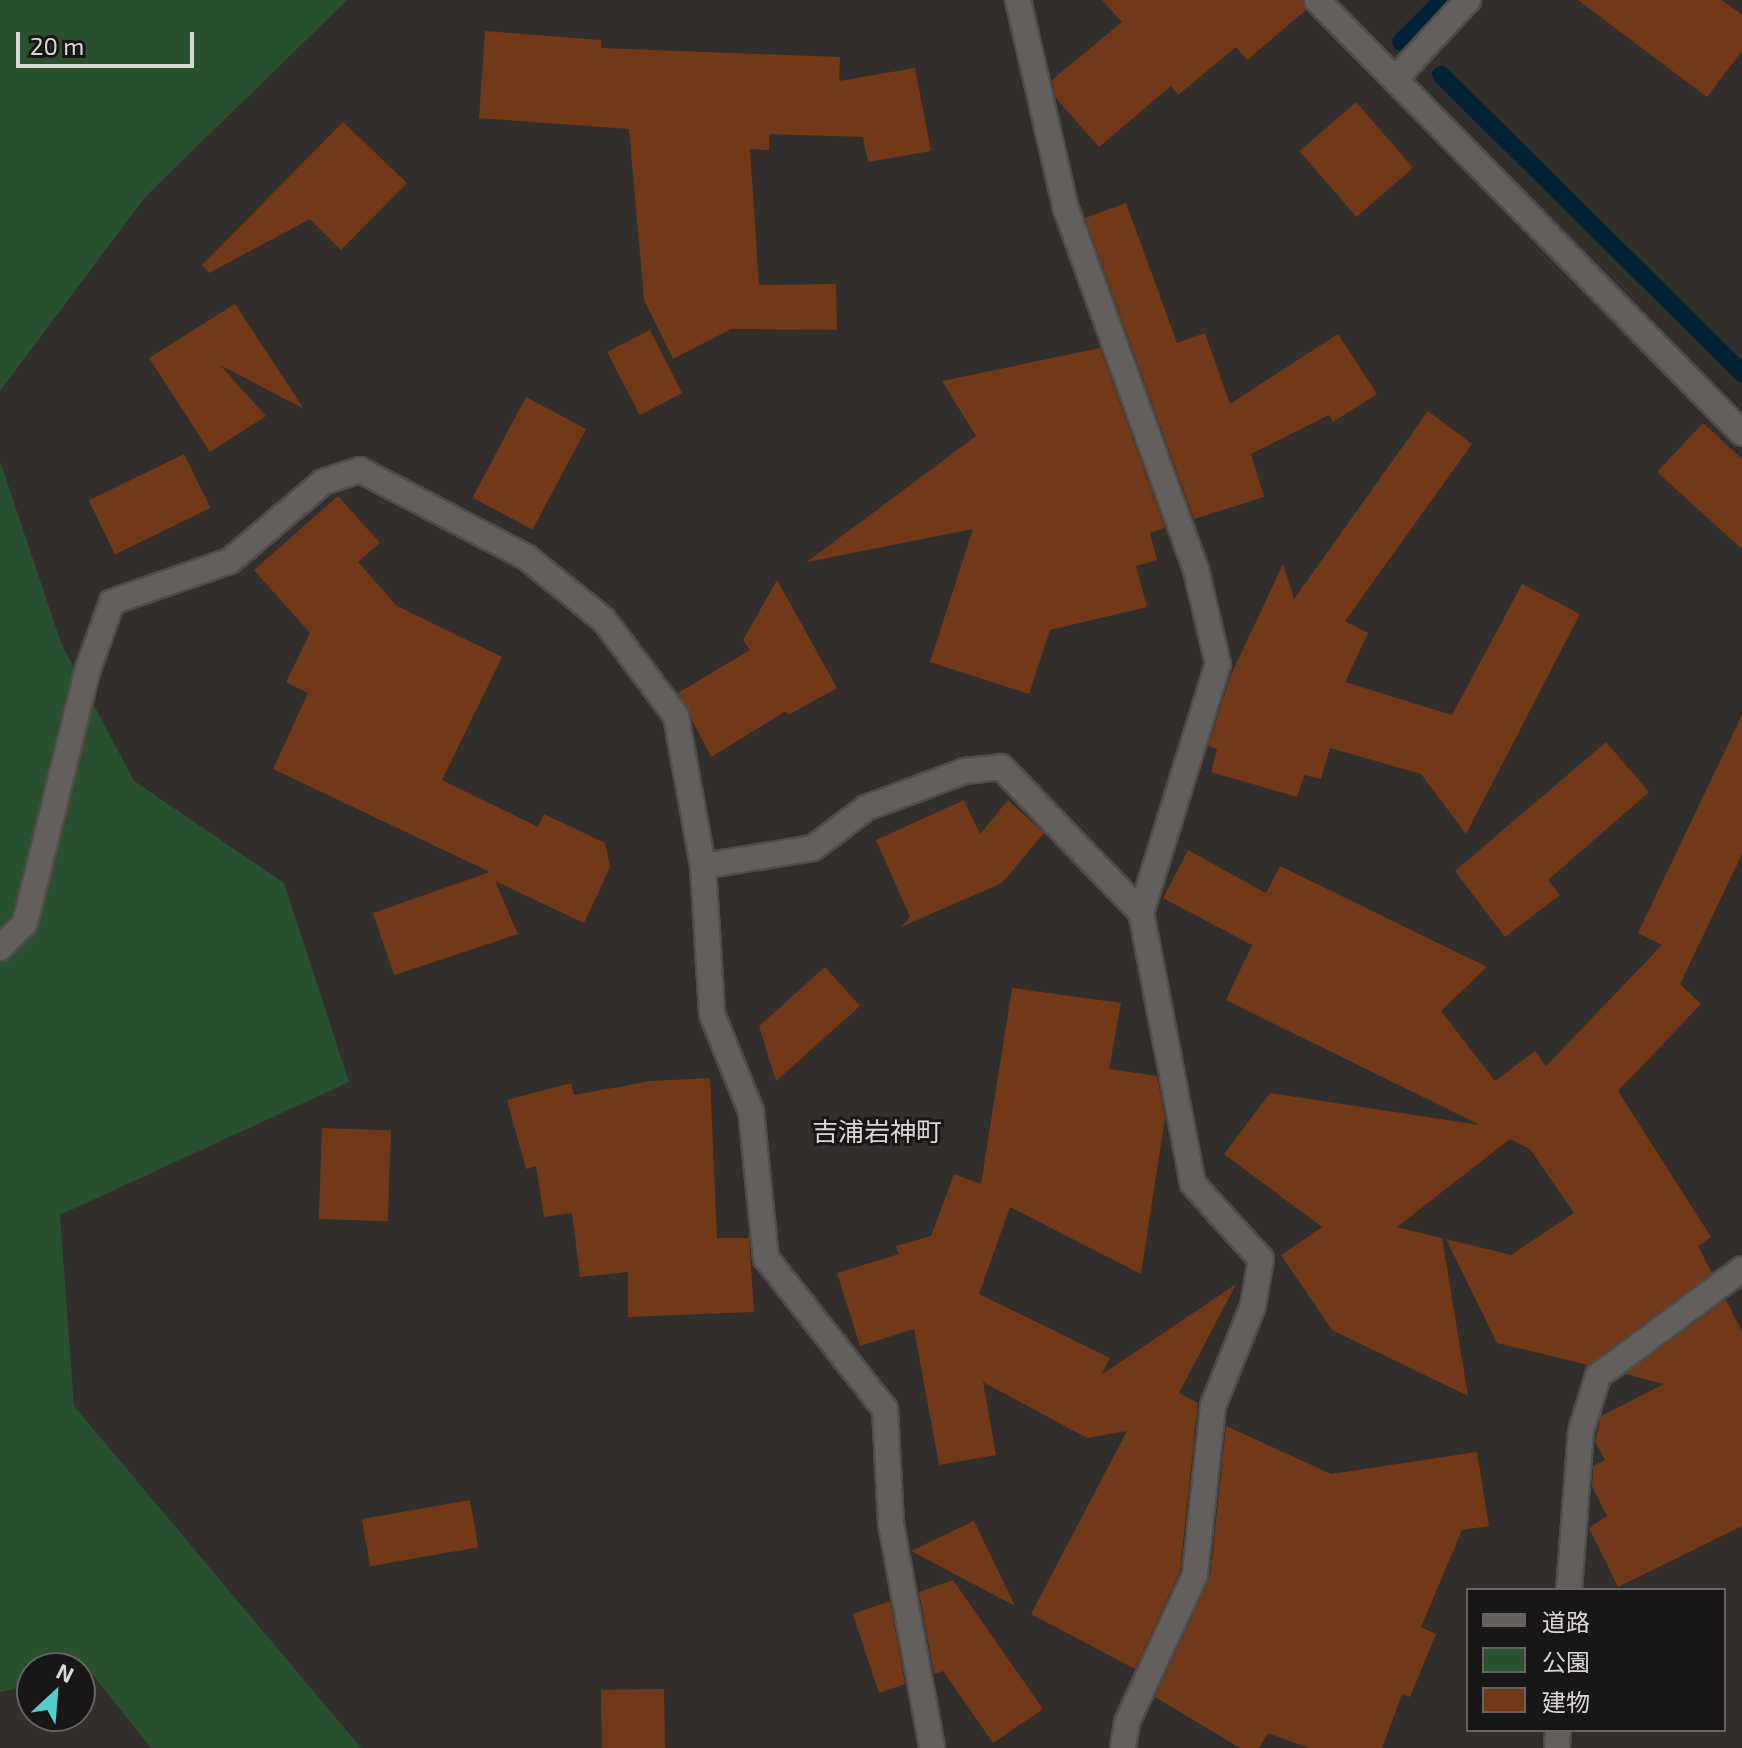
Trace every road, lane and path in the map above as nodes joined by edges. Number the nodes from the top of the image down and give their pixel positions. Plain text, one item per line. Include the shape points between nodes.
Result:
1 (1018, 0) edge
2 (1317, 0) edge
3 (1468, 0) edge
4 (1395, 79) junction
5 (1742, 433) edge
6 (703, 866) junction
7 (1141, 912) junction
8 (0, 948) edge
9 (1742, 1269) edge
10 (1569, 1588) edge
11 (932, 1748) edge
12 (1123, 1748) edge

1 - 7 street via 1065,206 1196,570 1218,664
2 - 4 street
3 - 4 street
4 - 5 street
6 - 7 street via 813,848 866,808 965,771 1001,767
6 - 8 street via 676,716 604,620 526,557 360,470 323,482 230,561 112,602 88,669 25,923
6 - 11 street via 712,1014 751,1111 766,1258 885,1409 891,1524
7 - 12 street via 1193,1184 1261,1259 1253,1306 1213,1406 1195,1575 1127,1722
9 - 10 street via 1598,1376 1581,1431

